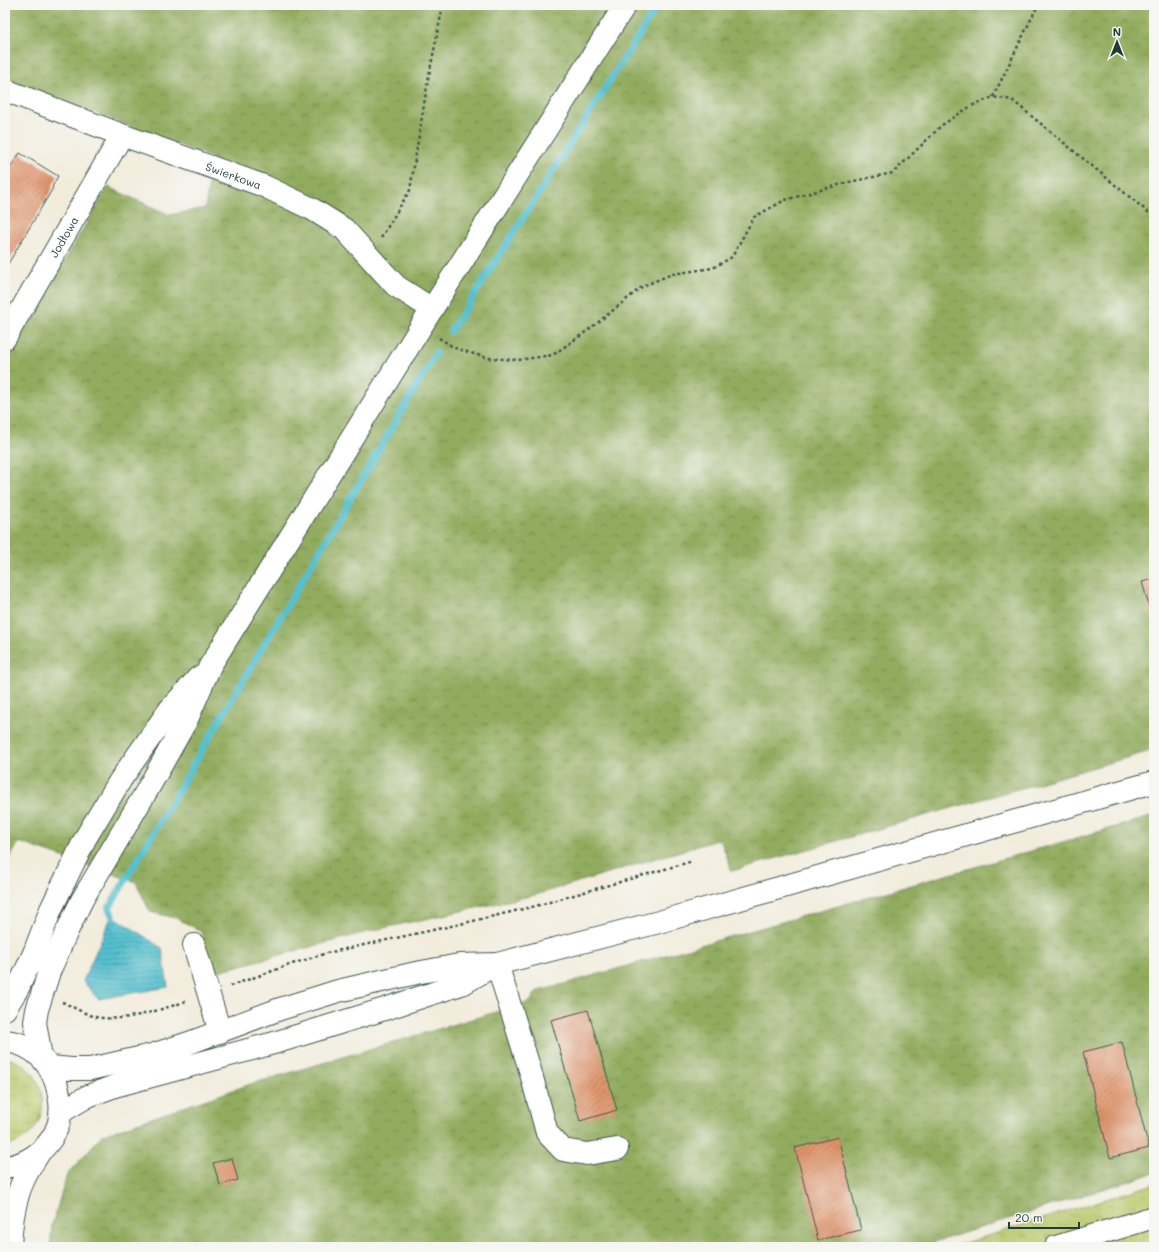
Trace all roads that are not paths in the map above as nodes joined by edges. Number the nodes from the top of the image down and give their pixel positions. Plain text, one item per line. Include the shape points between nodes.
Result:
1 (625, 5) edge
2 (7, 95) edge
3 (122, 135) junction
4 (432, 309) junction
5 (5, 338) edge
6 (210, 666) junction
7 (1154, 782) edge
8 (194, 945) dead end
9 (497, 964) junction
10 (5, 1009) edge
11 (220, 1032) junction
12 (5, 1042) edge
13 (46, 1062) junction
14 (61, 1112) junction
15 (617, 1149) dead end
16 (38, 1153) junction
17 (5, 1167) edge
18 (1154, 1217) edge
19 (10, 1247) edge
20 (1056, 1247) edge

1 - 4 main road
2 - 3 main road, Świerkowa
3 - 4 main road, Świerkowa via 264,186 312,209 344,229 396,286
3 - 5 main road, Jodłowa
4 - 6 main road
6 - 10 main road via 170,709 121,779 86,837 51,909 34,954
6 - 13 main road via 187,719 82,900 49,972 35,1022
7 - 9 main road via 659,922
8 - 11 main road
9 - 11 main road via 459,965 338,991 280,1009
9 - 14 main road via 464,983 322,1029 115,1086 88,1096
9 - 15 main road via 547,1133 563,1150 587,1154
11 - 13 main road via 152,1055 90,1069 71,1069
12 - 13 main road via 20,1044
13 - 14 main road via 58,1084
14 - 16 main road via 59,1124 51,1140
16 - 17 main road via 25,1161
16 - 19 main road via 24,1178 15,1204
18 - 20 main road

